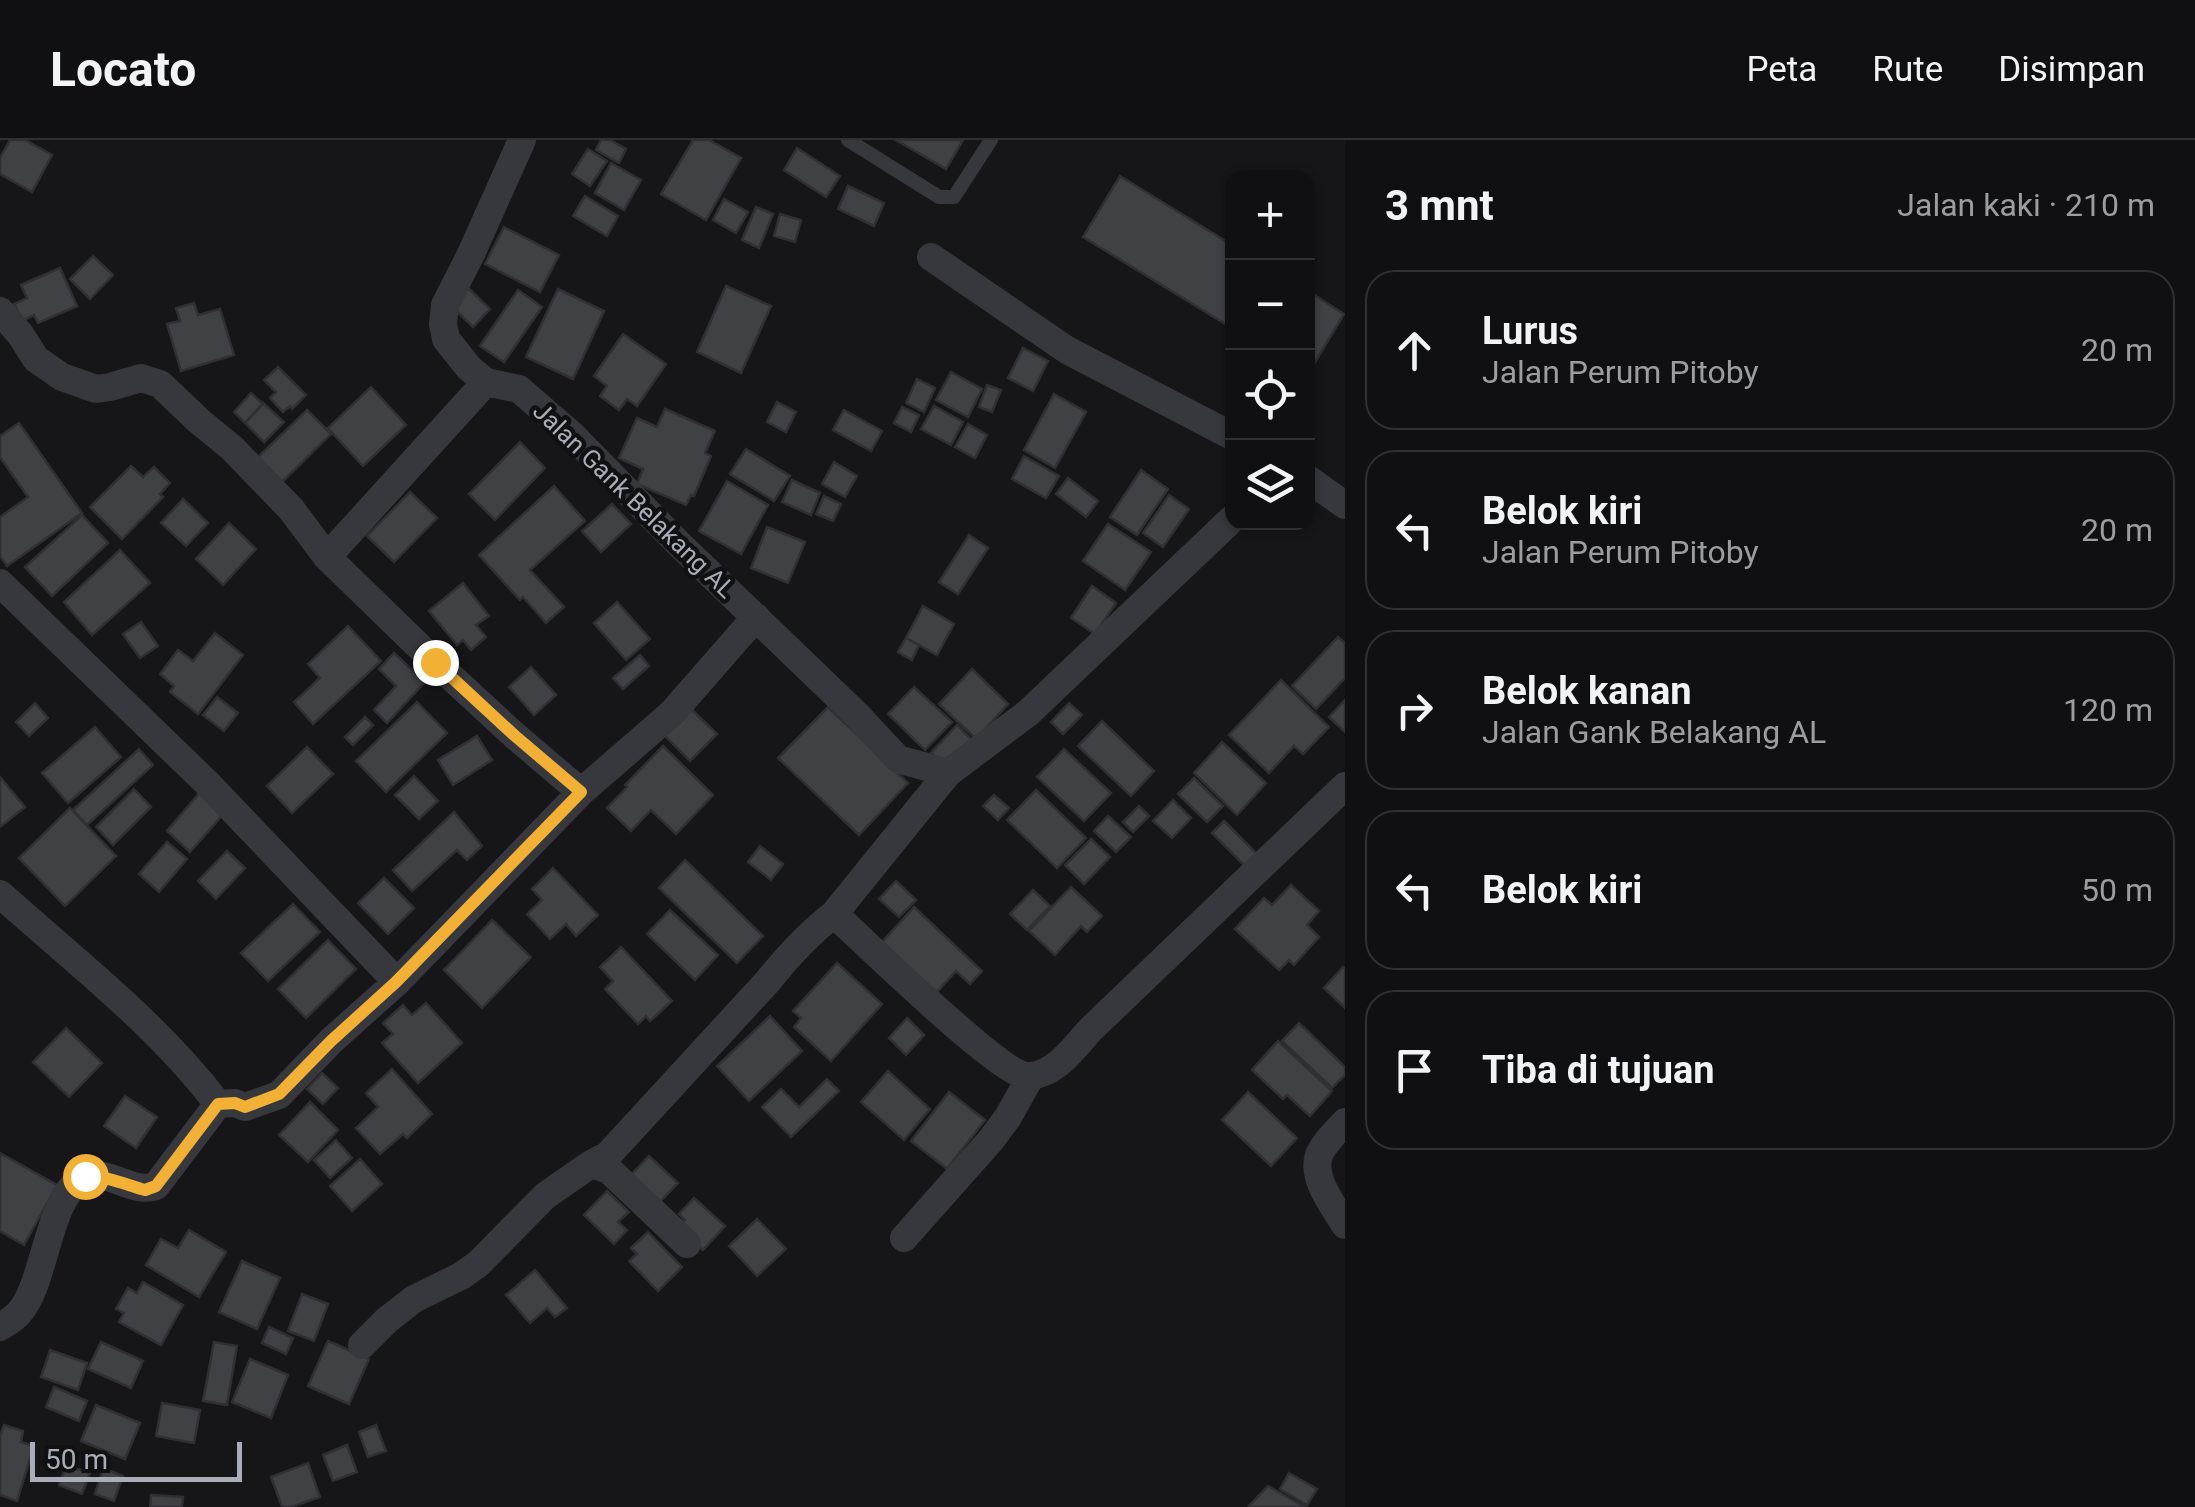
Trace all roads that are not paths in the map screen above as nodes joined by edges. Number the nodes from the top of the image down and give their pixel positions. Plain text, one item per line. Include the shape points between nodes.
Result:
1 (522, 140) edge
2 (848, 140) edge
3 (991, 140) edge
4 (931, 258) dead end
5 (0, 311) edge
6 (486, 382) junction
7 (1225, 432) edge
8 (1315, 484) edge
9 (1345, 505) edge
10 (1225, 526) edge
11 (327, 557) junction
12 (0, 583) edge
13 (756, 616) junction
14 (948, 773) junction
15 (1345, 786) edge
16 (581, 792) junction
17 (0, 894) edge
18 (834, 914) junction
19 (396, 982) junction
20 (1031, 1076) junction
21 (218, 1104) junction
22 (1345, 1122) edge
23 (590, 1164) junction
24 (1345, 1225) edge
25 (904, 1238) dead end
26 (687, 1244) dead end
27 (0, 1327) edge
28 (362, 1345) dead end

1 - 6 street, Jalan Gank Belakang AL via 442,324 446,339
2 - 3 lane via 946,198 954,197
4 - 7 street via 1067,350
5 - 11 street via 36,358 62,376 96,388 141,378 160,384 291,509
6 - 11 street
6 - 13 street, Jalan Gank Belakang AL via 519,390 572,434
8 - 9 street
10 - 14 street via 1028,713
11 - 16 street
12 - 19 street via 207,784
13 - 14 street, Jalan Gank Belakang AL via 898,758
13 - 16 street, Jalan Gank Belakang AL via 672,713
14 - 18 street
15 - 20 street via 1068,1054
16 - 19 street, Jalan Gank Belakang AL
17 - 21 street via 122,999
18 - 20 street via 998,1060
18 - 23 street via 787,956 608,1155
19 - 21 street, Jalan Gank Belakang AL via 279,1094 245,1107
20 - 25 street via 991,1140
21 - 27 street via 156,1186 145,1190 85,1176 72,1187 28,1296
22 - 24 street via 1317,1168
23 - 26 street via 609,1170
23 - 28 street via 545,1196 478,1264 414,1299

